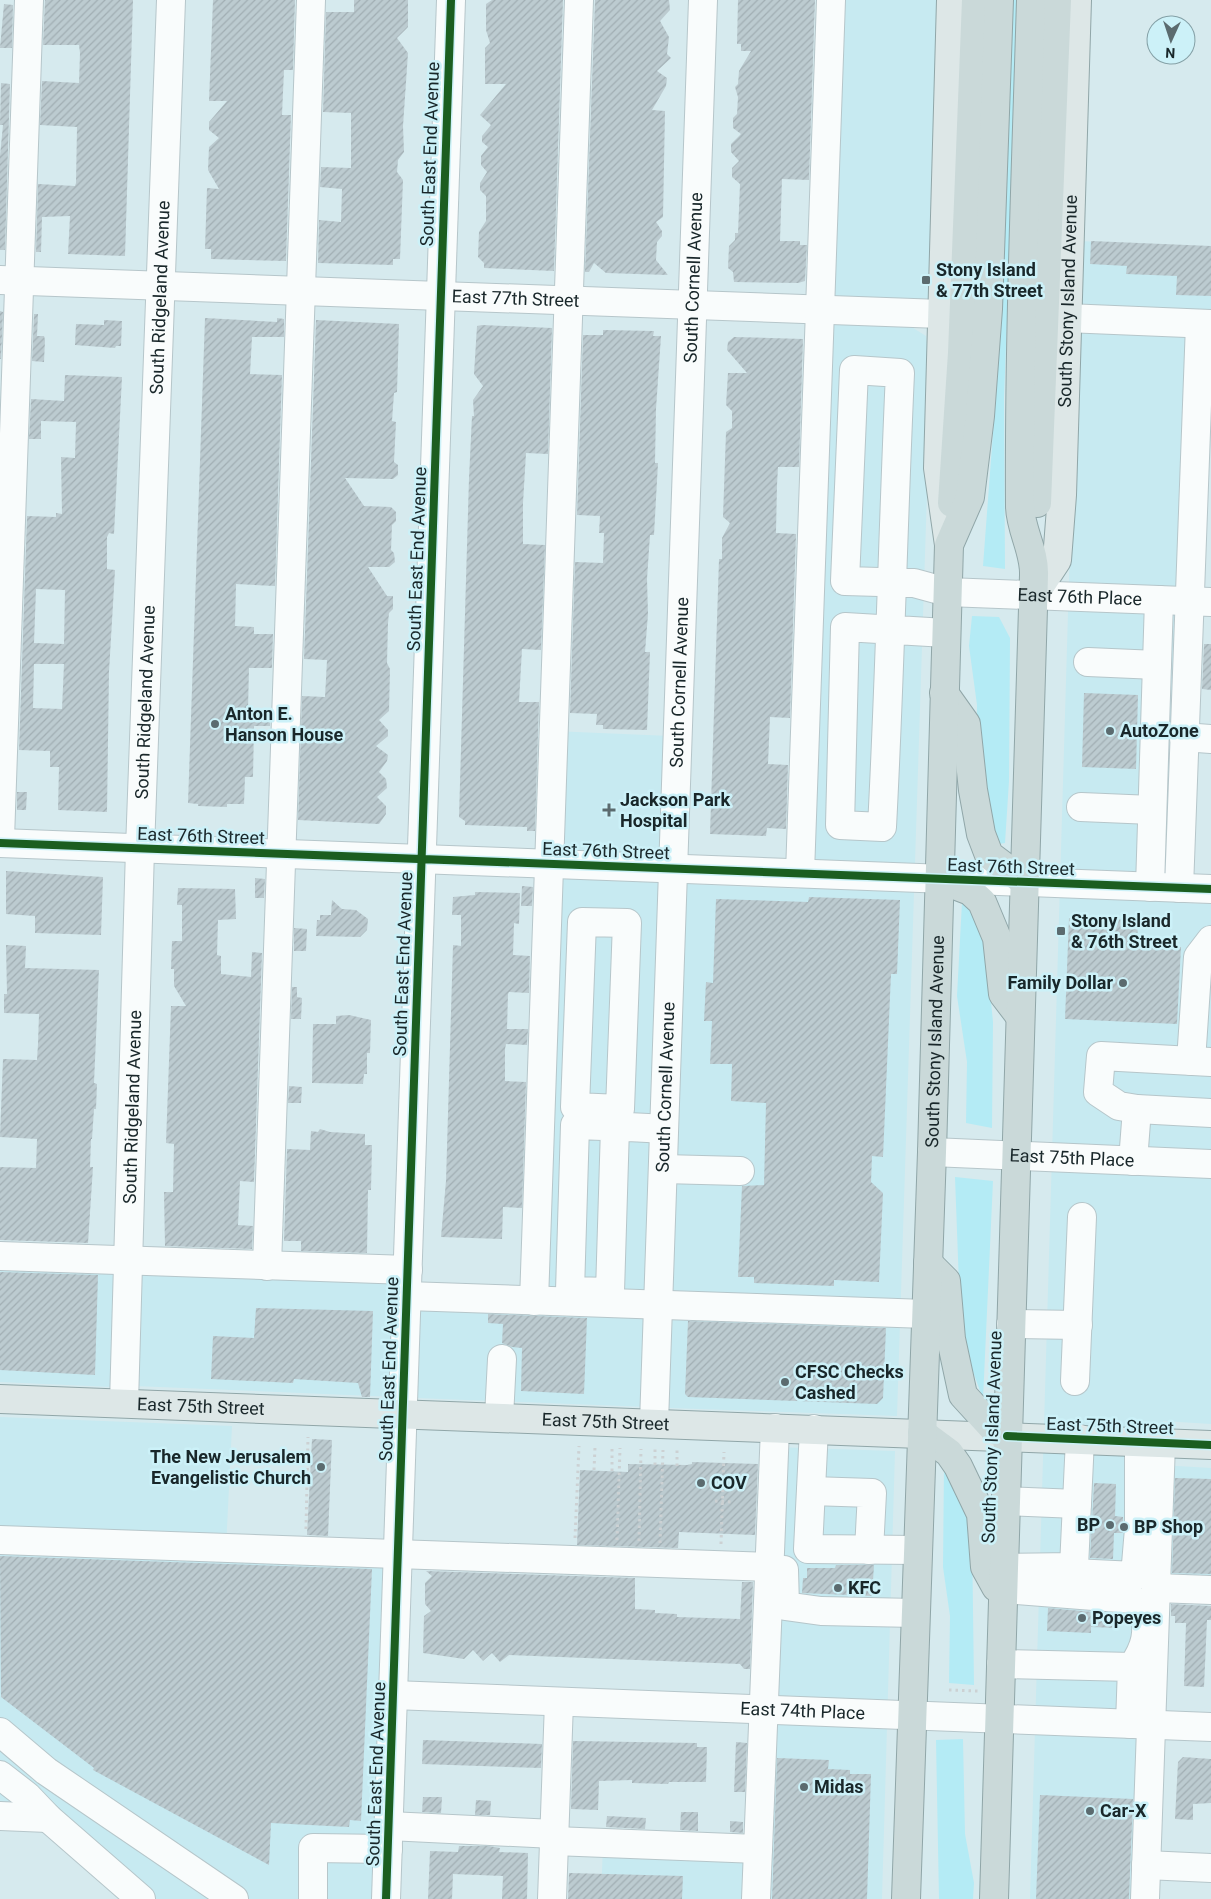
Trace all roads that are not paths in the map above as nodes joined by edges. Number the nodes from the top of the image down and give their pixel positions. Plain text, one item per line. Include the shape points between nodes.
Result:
1 (29, 0) edge
2 (171, 0) edge
3 (311, 0) edge
4 (451, 0) edge
5 (579, 0) edge
6 (703, 0) edge
7 (830, 0) edge
8 (951, 0) edge
9 (976, 0) edge
10 (999, 0) edge
11 (1031, 0) edge
12 (1057, 0) edge
13 (1077, 0) edge
14 (10, 281) edge
15 (161, 286) junction
16 (301, 291) junction
17 (441, 296) junction
18 (568, 300) junction
19 (692, 305) junction
20 (820, 309) junction
21 (941, 314) junction
22 (1066, 318) junction
23 (1205, 324) edge
24 (1203, 463) edge
25 (949, 545) junction
26 (1034, 559) junction
27 (891, 582) junction
28 (947, 592) junction
29 (1034, 595) junction
30 (1159, 600) junction
31 (1200, 602) edge
32 (890, 630) junction
33 (946, 633) junction
34 (1088, 662) dead end
35 (1157, 665) junction
36 (944, 693) junction
37 (1184, 738) junction
38 (1211, 739) edge
39 (1081, 808) dead end
40 (1152, 810) junction
41 (0, 839) edge
42 (0, 843) edge
43 (140, 849) junction
44 (282, 854) junction
45 (422, 859) junction
46 (549, 864) junction
47 (673, 868) junction
48 (800, 873) junction
49 (940, 879) junction
50 (1024, 882) junction
51 (1150, 887) junction
52 (1179, 888) junction
53 (1211, 889) edge
54 (1211, 940) edge
55 (1020, 1016) junction
56 (1201, 1061) edge
57 (1137, 1109) junction
58 (1211, 1113) edge
59 (605, 1120) junction
60 (664, 1129) junction
61 (932, 1152) junction
62 (1016, 1156) junction
63 (1132, 1161) junction
64 (1211, 1164) edge
65 (663, 1169) junction
66 (740, 1171) dead end
67 (1082, 1217) dead end
68 (0, 1256) edge
69 (128, 1261) junction
70 (928, 1262) junction
71 (267, 1266) junction
72 (407, 1283) junction
73 (610, 1298) junction
74 (534, 1301) junction
75 (658, 1305) junction
76 (926, 1314) junction
77 (1011, 1324) junction
78 (1078, 1326) junction
79 (502, 1359) dead end
80 (1075, 1381) dead end
81 (0, 1399) edge
82 (124, 1404) junction
83 (403, 1414) junction
84 (500, 1417) junction
85 (774, 1428) junction
86 (814, 1429) junction
87 (922, 1433) junction
88 (655, 1436) junction
89 (1007, 1436) junction
90 (1080, 1439) junction
91 (1150, 1442) junction
92 (1211, 1445) edge
93 (811, 1492) junction
94 (1005, 1501) junction
95 (1077, 1504) junction
96 (1149, 1529) junction
97 (809, 1535) junction
98 (0, 1540) edge
99 (869, 1550) junction
100 (917, 1550) junction
101 (398, 1554) junction
102 (769, 1567) junction
103 (1074, 1567) junction
104 (1002, 1585) junction
105 (1156, 1588) junction
106 (1211, 1590) edge
107 (915, 1613) junction
108 (1001, 1664) junction
109 (1132, 1667) junction
110 (393, 1695) junction
111 (559, 1702) junction
112 (763, 1710) junction
113 (912, 1715) junction
114 (998, 1718) junction
115 (1140, 1724) junction
116 (1211, 1727) edge
117 (0, 1732) edge
118 (0, 1775) edge
119 (0, 1816) edge
120 (48, 1818) junction
121 (388, 1838) junction
122 (554, 1838) junction
123 (758, 1849) junction
124 (1146, 1865) junction
125 (1211, 1868) edge
126 (141, 1899) edge
127 (234, 1899) edge
128 (313, 1899) edge
129 (386, 1899) edge
130 (552, 1899) edge
131 (756, 1899) edge
132 (906, 1899) edge
133 (994, 1899) edge
134 (1145, 1899) edge

1 - 14 street
2 - 15 street, South Ridgeland Avenue
3 - 16 street
4 - 17 street, South East End Avenue
5 - 18 street
6 - 19 street, South Cornell Avenue
7 - 20 street
8 - 21 main road, South Stony Island Avenue
9 - 25 highway via 962,354
10 - 25 highway, South Stony Island Avenue via 988,309 980,416 970,497
11 - 26 highway, South Stony Island Avenue via 1019,372 1020,511
12 - 26 highway
13 - 22 main road, South Stony Island Avenue
14 - 15 street, East 77th Street
14 - 41 street
15 - 16 street, East 77th Street
15 - 43 street, South Ridgeland Avenue
16 - 17 street, East 77th Street
16 - 44 street
17 - 18 street, East 77th Street
17 - 45 street, South East End Avenue
18 - 19 street, East 77th Street
18 - 46 street
19 - 20 street, East 77th Street
19 - 47 street, South Cornell Avenue
20 - 21 street, East 77th Street
20 - 48 street
21 - 25 main road, South Stony Island Avenue via 938,468
22 - 23 street
22 - 29 main road, South Stony Island Avenue via 1062,495 1057,560
23 - 24 street
24 - 31 street
25 - 28 highway, South Stony Island Avenue
26 - 29 highway, South Stony Island Avenue
27 - 27 street via 845,581 854,370 900,373
27 - 28 street, East 76th Place via 914,583
27 - 32 street
28 - 29 street, East 76th Place
28 - 33 highway, South Stony Island Avenue
29 - 30 street, East 76th Place
29 - 50 highway, South Stony Island Avenue
30 - 31 street, East 76th Place
30 - 35 street
31 - 37 street
32 - 32 street via 882,828 840,825 845,627
32 - 33 street
33 - 36 highway, South Stony Island Avenue
34 - 35 street
35 - 40 street
36 - 49 highway, South Stony Island Avenue
36 - 50 highway via 966,724 973,790 981,834 988,851
37 - 38 street
37 - 52 street
39 - 40 street
40 - 51 street
42 - 43 street, East 76th Street
43 - 44 street, East 76th Street
43 - 69 street, South Ridgeland Avenue
44 - 45 street, East 76th Street
44 - 71 street
45 - 46 street, East 76th Street
45 - 72 street, South East End Avenue
46 - 47 street, East 76th Street
46 - 74 street
47 - 48 street, East 76th Street
47 - 60 street, South Cornell Avenue
48 - 49 street, East 76th Street
49 - 50 street, East 76th Street
49 - 55 highway via 970,892 982,902 997,938 1003,994
49 - 61 highway, South Stony Island Avenue
50 - 51 street, East 76th Street
50 - 55 highway, South Stony Island Avenue
51 - 52 street, East 76th Street
52 - 53 street, East 76th Street
54 - 56 street via 1198,957
55 - 62 highway, South Stony Island Avenue
56 - 57 street via 1101,1056 1098,1092 1119,1106
57 - 58 street
57 - 63 street
59 - 59 street via 620,1109 627,923 582,922 575,1107
59 - 60 street
59 - 73 street
59 - 73 street via 575,1125 570,1291
60 - 65 street, South Cornell Avenue
61 - 62 street, East 75th Place
61 - 70 highway, South Stony Island Avenue
62 - 63 street, East 75th Place
62 - 77 highway, South Stony Island Avenue
63 - 64 street, East 75th Place
65 - 66 street
65 - 75 street, South Cornell Avenue
67 - 78 street
68 - 69 street
69 - 71 street
69 - 82 street, South Ridgeland Avenue
70 - 76 highway, South Stony Island Avenue
70 - 89 highway via 946,1281 951,1339 963,1395 994,1429
71 - 72 street
72 - 74 street
72 - 83 street, South East End Avenue
73 - 74 street
73 - 75 street
75 - 76 street
75 - 88 street, South Cornell Avenue
76 - 87 highway, South Stony Island Avenue
77 - 78 street
77 - 89 highway, South Stony Island Avenue
78 - 80 street
79 - 84 street
81 - 82 main road, East 75th Street
82 - 83 main road, East 75th Street
83 - 84 main road, East 75th Street
83 - 101 street, South East End Avenue
84 - 88 main road, East 75th Street
85 - 86 main road, East 75th Street
85 - 88 main road, East 75th Street
85 - 102 street
86 - 87 main road, East 75th Street
86 - 93 street
87 - 89 main road, East 75th Street
87 - 100 highway, South Stony Island Avenue
87 - 104 highway via 949,1454 958,1466 981,1514 985,1567
89 - 90 main road, East 75th Street
89 - 94 highway, South Stony Island Avenue
90 - 91 main road, East 75th Street
90 - 95 street
91 - 92 main road, East 75th Street
91 - 96 street
93 - 97 street
93 - 99 street via 872,1493
94 - 95 street
94 - 104 highway, South Stony Island Avenue
95 - 103 street
96 - 103 street via 1135,1576 1073,1573
96 - 105 street
97 - 99 street via 808,1549
97 - 107 street via 791,1545 784,1562 784,1606 821,1611
98 - 101 street
99 - 100 street
100 - 107 highway, South Stony Island Avenue
101 - 102 street
101 - 110 street, South East End Avenue
102 - 112 street
103 - 104 street
104 - 108 highway, South Stony Island Avenue
104 - 109 street via 1132,1599 1145,1607 1147,1628 1143,1652
105 - 106 street
105 - 115 street
107 - 113 highway, South Stony Island Avenue
108 - 109 street
108 - 114 highway, South Stony Island Avenue
109 - 115 street
110 - 111 street, East 74th Place
110 - 121 street, South East End Avenue
111 - 112 street, East 74th Place
111 - 122 street
112 - 113 street, East 74th Place
112 - 123 street
113 - 114 street, East 74th Place
113 - 132 highway, South Stony Island Avenue
114 - 115 street, East 74th Place
114 - 133 highway, South Stony Island Avenue
115 - 116 street, East 74th Place
115 - 124 street
117 - 127 street via 46,1771
118 - 120 street
119 - 120 street
120 - 126 street
121 - 122 street
121 - 128 street via 313,1848
121 - 129 street, South East End Avenue
122 - 123 street
122 - 130 street
123 - 131 street
124 - 125 street
124 - 134 street

